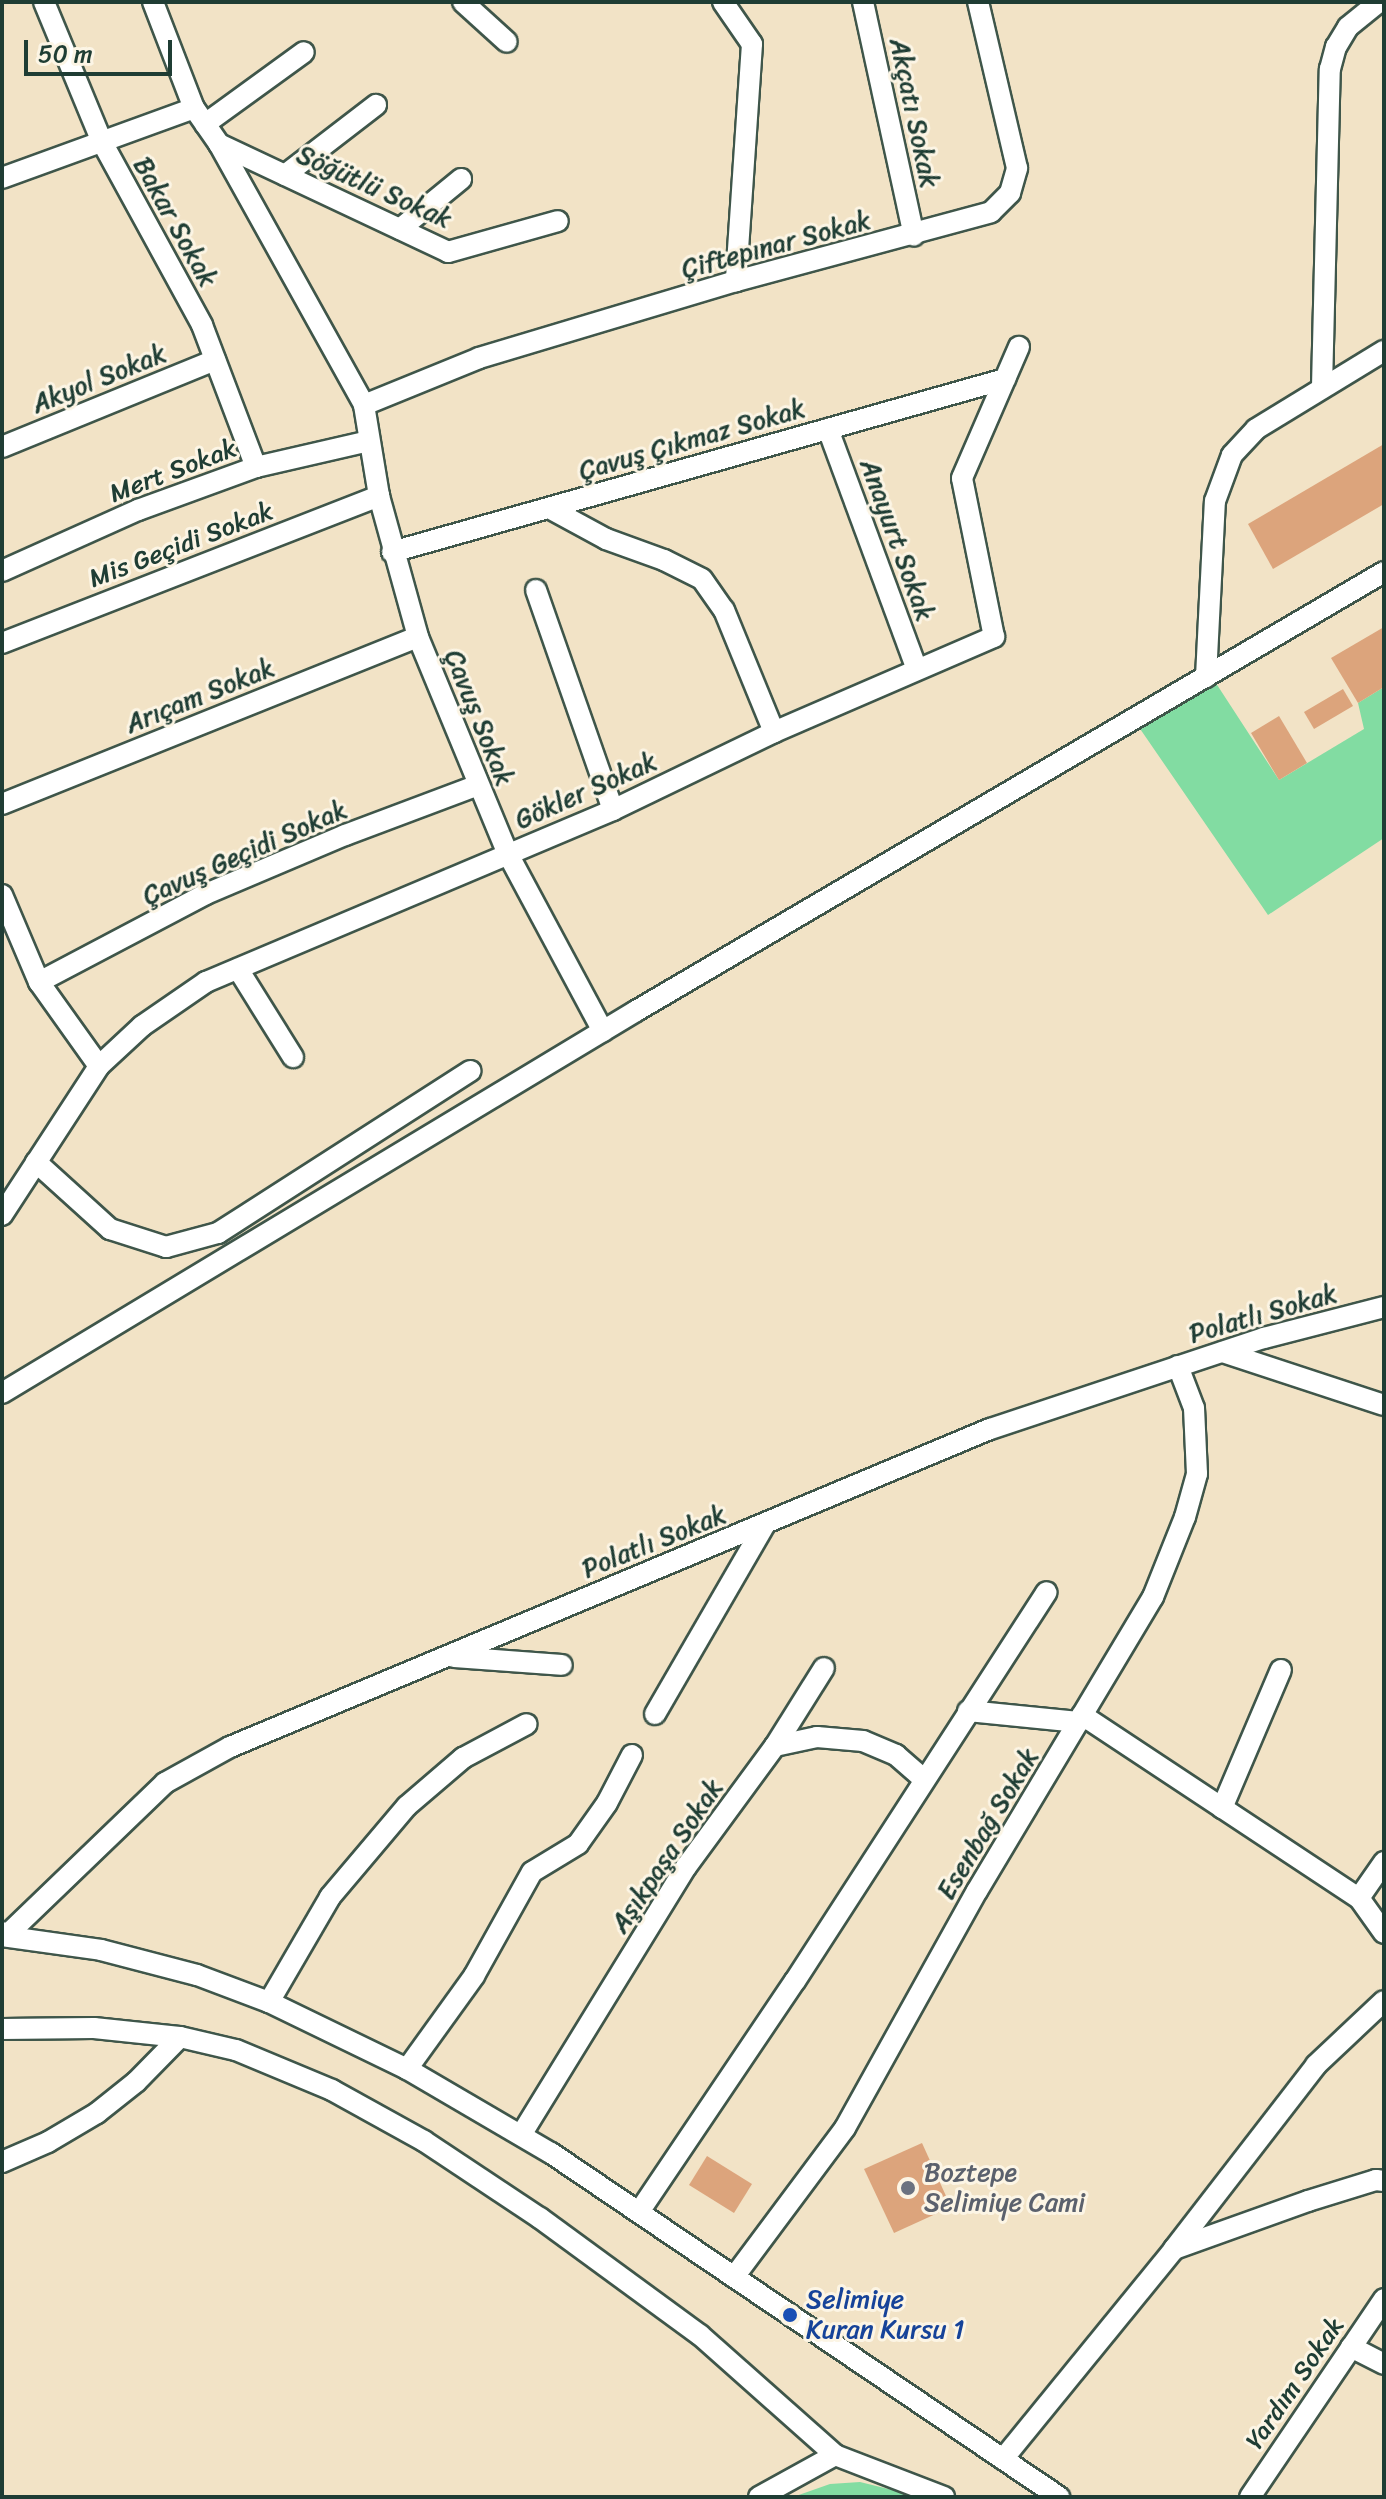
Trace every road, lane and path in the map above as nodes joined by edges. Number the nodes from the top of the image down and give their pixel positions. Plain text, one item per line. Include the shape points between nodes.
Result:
1 (44, 2) edge
2 (153, 2) edge
3 (463, 2) edge
4 (723, 2) edge
5 (863, 2) edge
6 (978, 2) edge
7 (1379, 2) edge
8 (507, 42) dead end
9 (304, 52) dead end
10 (376, 105) dead end
11 (199, 116) junction
12 (102, 142) junction
13 (219, 144) junction
14 (285, 175) junction
15 (2, 178) edge
16 (461, 179) dead end
17 (558, 221) dead end
18 (400, 229) junction
19 (914, 235) junction
20 (736, 281) junction
21 (1019, 347) dead end
22 (1384, 351) edge
23 (215, 360) junction
24 (1005, 379) junction
25 (1322, 387) junction
26 (364, 405) junction
27 (828, 429) junction
28 (369, 441) junction
29 (2, 447) edge
30 (256, 467) junction
31 (379, 496) junction
32 (549, 508) junction
33 (392, 552) junction
34 (2, 571) edge
35 (1384, 572) edge
36 (536, 590) dead end
37 (418, 637) junction
38 (2, 643) edge
39 (917, 669) junction
40 (1206, 677) junction
41 (774, 732) junction
42 (478, 785) junction
43 (2, 804) edge
44 (613, 810) junction
45 (508, 854) junction
46 (2, 895) edge
47 (238, 969) junction
48 (39, 982) junction
49 (603, 1031) junction
50 (293, 1057) dead end
51 (99, 1066) junction
52 (470, 1071) dead end
53 (36, 1162) junction
54 (2, 1215) edge
55 (1384, 1307) edge
56 (1223, 1352) junction
57 (1178, 1366) junction
58 (2, 1393) edge
59 (1384, 1405) edge
60 (765, 1524) junction
61 (1047, 1592) dead end
62 (451, 1657) junction
63 (562, 1665) dead end
64 (824, 1668) dead end
65 (1281, 1670) dead end
66 (968, 1711) junction
67 (655, 1714) dead end
68 (1080, 1719) junction
69 (527, 1724) dead end
70 (775, 1746) junction
71 (632, 1755) dead end
72 (922, 1778) junction
73 (1222, 1808) junction
74 (1384, 1862) edge
75 (1359, 1898) junction
76 (1384, 1933) edge
77 (3, 1935) edge
78 (1384, 2001) edge
79 (269, 2002) junction
80 (2, 2029) edge
81 (180, 2037) junction
82 (407, 2069) junction
83 (521, 2135) junction
84 (2, 2162) edge
85 (1384, 2181) edge
86 (639, 2212) junction
87 (1174, 2249) junction
88 (734, 2277) junction
89 (1384, 2299) edge
90 (1351, 2347) junction
91 (1384, 2364) edge
92 (835, 2455) junction
93 (1003, 2459) junction
94 (759, 2497) edge
95 (944, 2497) edge
96 (1059, 2497) edge
97 (1250, 2497) edge

1 - 12 street, Bakar Sokak
2 - 11 street, Söğütlü Sokak
3 - 8 street
4 - 20 street via 752,44
5 - 19 street, Akçatı Sokak
6 - 19 street, Çiftepınar Sokak via 1016,159 1014,185 991,212
7 - 25 street via 1348,27 1330,69
9 - 11 street
10 - 14 street
11 - 12 street
11 - 13 street, Söğütlü Sokak
12 - 15 street
12 - 23 street, Bakar Sokak via 202,325
13 - 14 street, Söğütlü Sokak
13 - 26 street, Söğütlü Sokak
14 - 18 street, Söğütlü Sokak
16 - 18 street
17 - 18 street, Söğütlü Sokak via 448,252
19 - 20 street, Çiftepınar Sokak
20 - 26 street, Çiftepınar Sokak via 479,358
21 - 24 street, Gökler Sokak
22 - 25 street
23 - 29 street, Akyol Sokak
23 - 30 street, Bakar Sokak
24 - 27 street, Çavuş Çıkmaz Sokak
24 - 39 street, Gökler Sokak via 962,478 994,637
25 - 40 street via 1256,429 1224,471 1215,501
26 - 28 street, Çavuş Sokak
27 - 32 street, Çavuş Çıkmaz Sokak
27 - 39 street, Anayurt Sokak
28 - 30 street, Mert Sokak
28 - 31 street, Çavuş Sokak
30 - 34 street, Mert Sokak via 138,510
31 - 33 street, Çavuş Sokak
31 - 38 street, Mis Geçidi Sokak
32 - 33 street, Çavuş Çıkmaz Sokak
32 - 41 street via 606,539 702,579 724,610
33 - 37 street, Çavuş Sokak
35 - 40 street
36 - 44 street
37 - 42 street, Çavuş Sokak
37 - 43 street, Arıçam Sokak
39 - 41 street, Gökler Sokak
40 - 49 street
41 - 44 street, Gökler Sokak
42 - 45 street, Çavuş Sokak
42 - 48 street, Çavuş Geçidi Sokak via 206,894
44 - 45 street, Gökler Sokak
45 - 47 street, Gökler Sokak
45 - 49 street, Çavuş Sokak
46 - 48 street
47 - 50 street
47 - 51 street, Gökler Sokak via 206,982 163,1011
48 - 51 street
49 - 58 street
51 - 53 street, Gökler Sokak
52 - 53 street via 218,1233 166,1247 110,1229
53 - 54 street, Gökler Sokak
55 - 56 street, Polatlı Sokak
56 - 57 street, Polatlı Sokak
56 - 59 street
57 - 60 street, Polatlı Sokak via 990,1429
57 - 68 street, Esenbağ Sokak via 1197,1430 1192,1496 1153,1597
60 - 62 street, Polatlı Sokak
60 - 67 street
61 - 66 street
62 - 63 street
62 - 77 street, Polatlı Sokak via 186,1769 142,1802
64 - 70 street, Aşıkpaşa Sokak
65 - 73 street
66 - 68 street
66 - 72 street
68 - 73 street
68 - 88 street, Esenbağ Sokak via 845,2128
69 - 79 street via 463,1758 407,1806 330,1897
70 - 72 street via 817,1737 863,1741 896,1755
70 - 83 street, Aşıkpaşa Sokak via 686,1867
71 - 82 street via 578,1844 532,1872 492,1946
72 - 86 street via 795,1981
73 - 75 street
74 - 75 street
75 - 76 street
77 - 79 street via 149,1961
78 - 87 street via 1316,2065
79 - 82 street
80 - 81 street via 94,2028
81 - 84 street via 97,2113
81 - 92 street via 236,2050 311,2080 471,2170 700,2335
82 - 83 street
83 - 86 street
85 - 87 street via 1308,2201
86 - 88 street
87 - 93 street
88 - 93 street
89 - 90 street, Yardım Sokak
90 - 91 street
90 - 97 street, Yardım Sokak
92 - 94 street
92 - 95 street
93 - 96 street

